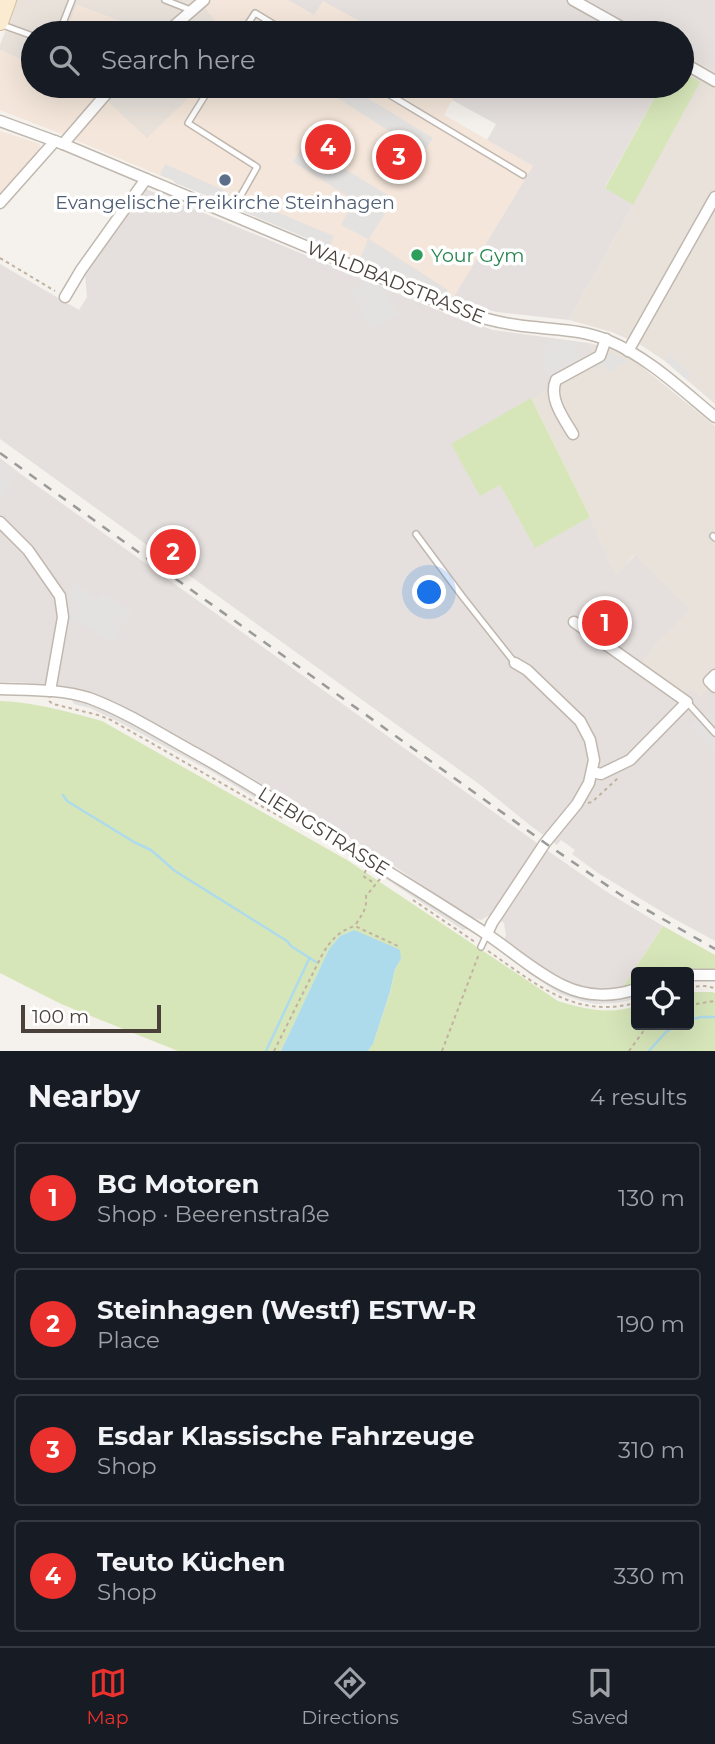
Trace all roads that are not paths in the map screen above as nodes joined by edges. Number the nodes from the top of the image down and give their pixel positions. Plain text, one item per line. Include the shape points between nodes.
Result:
1 (8, 0) edge
2 (72, 0) edge
3 (166, 0) edge
4 (204, 0) edge
5 (573, 0) edge
6 (191, 11) junction
7 (64, 21) edge
8 (180, 21) edge
9 (249, 21) edge
10 (268, 21) edge
11 (611, 21) edge
12 (0, 23) edge
13 (21, 31) edge
14 (694, 69) edge
15 (715, 81) edge
16 (101, 98) edge
17 (204, 98) edge
18 (395, 98) edge
19 (0, 121) edge
20 (59, 142) junction
21 (523, 175) dead end
22 (146, 178) junction
23 (715, 197) edge
24 (0, 203) edge
25 (230, 214) junction
26 (704, 216) junction
27 (715, 223) edge
28 (65, 297) road end
29 (606, 339) junction
30 (628, 351) junction
31 (715, 417) edge
32 (573, 434) dead end
33 (0, 522) edge
34 (416, 534) dead end
35 (574, 622) dead end
36 (515, 663) joint
37 (0, 689) edge
38 (50, 691) junction
39 (687, 702) junction
40 (715, 733) edge
41 (592, 772) junction
42 (487, 934) junction
43 (481, 947) road end
44 (694, 975) edge
45 (715, 975) edge
46 (631, 990) edge

1 - 12 street
2 - 7 lane
3 - 6 lane
4 - 6 street
5 - 11 street
6 - 8 street
9 - 10 lane via 254,13
12 - 13 lane
14 - 15 street
16 - 20 street
17 - 25 lane via 188,123 257,167
18 - 21 lane
19 - 20 street, WALDBADSTRASSE
20 - 22 street, WALDBADSTRASSE
20 - 24 street
22 - 25 street, WALDBADSTRASSE
22 - 28 street
23 - 26 street
25 - 29 street, WALDBADSTRASSE via 342,255 460,311 495,322 565,329
26 - 27 street
26 - 30 street
29 - 30 street, WALDBADSTRASSE
29 - 32 street via 600,356 555,380 553,392
30 - 31 street, WALDBADSTRASSE
33 - 38 street via 28,550 60,596 63,617
34 - 36 lane
35 - 39 street
36 - 41 street via 580,721 590,740
37 - 38 street, LIEBIGSTRASSE
38 - 42 street, LIEBIGSTRASSE via 88,698 225,770
39 - 40 lane
39 - 41 street via 630,760 601,774
41 - 42 street via 577,804 545,843
42 - 43 lane
42 - 46 street, LIEBIGSTRASSE via 565,987 597,995
44 - 45 street

